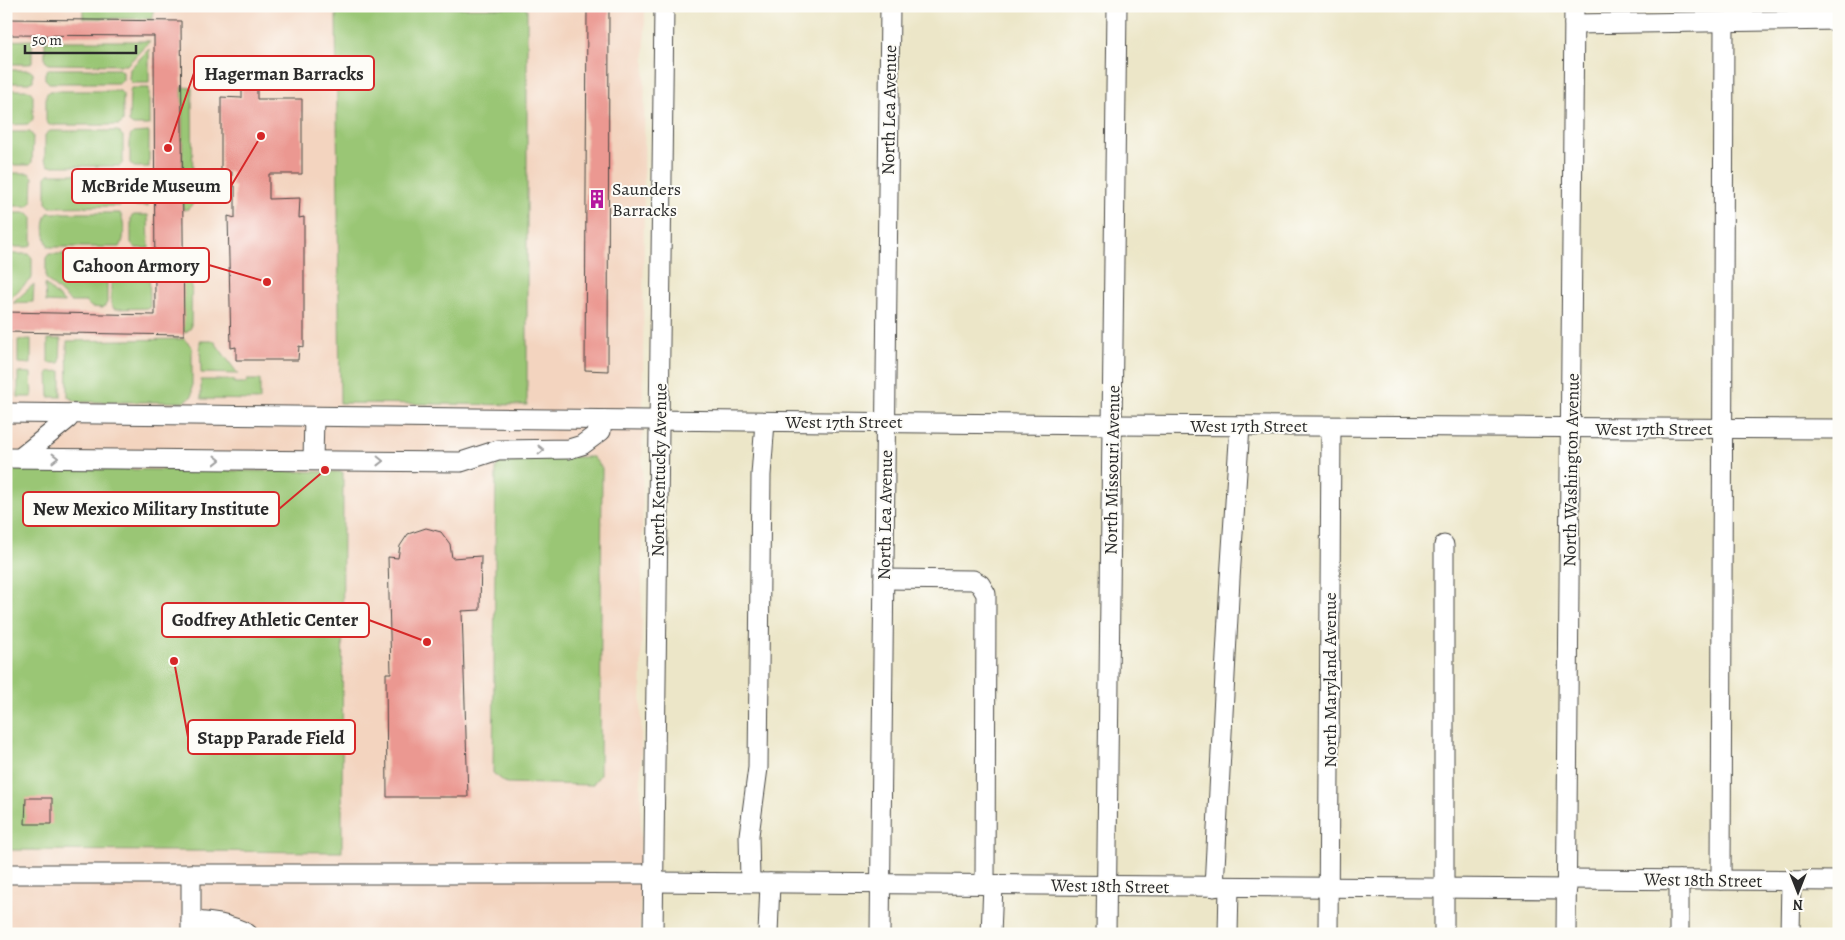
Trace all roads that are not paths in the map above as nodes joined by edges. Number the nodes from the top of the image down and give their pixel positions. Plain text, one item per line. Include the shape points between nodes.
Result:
1 (664, 6) edge
2 (890, 6) edge
3 (1117, 6) edge
4 (1805, 13) edge
5 (1574, 15) edge
6 (1839, 20) edge
7 (1724, 22) junction
8 (6, 413) edge
9 (70, 414) junction
10 (314, 417) junction
11 (601, 420) junction
12 (660, 421) junction
13 (765, 422) junction
14 (886, 422) junction
15 (1113, 425) junction
16 (1240, 426) junction
17 (1331, 427) junction
18 (1571, 429) junction
19 (1724, 429) junction
20 (1839, 429) edge
21 (13, 458) edge
22 (313, 460) junction
23 (1444, 545) dead end
24 (884, 579) junction
25 (6, 874) edge
26 (191, 874) junction
27 (653, 878) junction
28 (1679, 880) junction
29 (1721, 880) junction
30 (1791, 881) junction
31 (1839, 881) edge
32 (750, 882) junction
33 (770, 883) junction
34 (880, 884) junction
35 (1567, 884) junction
36 (989, 885) junction
37 (1106, 886) junction
38 (1222, 887) junction
39 (1328, 888) junction
40 (1444, 889) junction
41 (191, 927) edge
42 (248, 934) edge
43 (653, 934) edge
44 (768, 934) edge
45 (880, 934) edge
46 (991, 934) edge
47 (1106, 934) edge
48 (1228, 934) edge
49 (1328, 934) edge
50 (1444, 934) edge
51 (1566, 934) edge
52 (1678, 934) edge
53 (1790, 934) edge

1 - 12 street, North Kentucky Avenue
2 - 14 street, North Lea Avenue
3 - 15 street, North Missouri Avenue
4 - 6 street
4 - 7 street
5 - 7 street
5 - 18 street, North Washington Avenue
7 - 19 street
8 - 9 street, West 17th Street
9 - 10 street, West 17th Street
9 - 21 street via 68,419
10 - 11 street, West 17th Street
10 - 22 street
11 - 12 street, West 17th Street
22 -> 11 street via 461,462 498,450 569,449 582,445 601,431
12 - 13 street, West 17th Street
12 - 27 street, North Kentucky Avenue
13 - 14 street, West 17th Street
13 - 32 street via 761,475 758,768 749,835
14 - 15 street, West 17th Street
14 - 24 street, North Lea Avenue
15 - 16 street, West 17th Street
15 - 37 street, North Missouri Avenue
16 - 17 street, West 17th Street
16 - 38 street via 1228,617
17 - 18 street, West 17th Street
17 - 39 street, North Maryland Avenue
18 - 19 street, West 17th Street
18 - 35 street, North Washington Avenue
19 - 20 street, West 17th Street
19 - 29 street
21 -> 22 street
23 - 40 street
24 - 34 street, North Lea Avenue
24 - 36 street via 973,580 986,594
25 - 26 street, West 18th Street
26 - 27 street, West 18th Street
26 - 41 street
27 - 32 street, West 18th Street
27 - 43 street, North Kentucky Avenue
28 - 29 street, West 18th Street
28 - 35 street, West 18th Street
28 - 52 street
29 - 30 street, West 18th Street
30 - 31 street, West 18th Street
30 - 53 street
32 - 33 street, West 18th Street
33 - 34 street, West 18th Street
33 - 44 street
34 - 36 street, West 18th Street
34 - 45 street, North Lea Avenue
35 - 40 street, West 18th Street
35 - 51 street, North Washington Avenue
36 - 37 street, West 18th Street
36 - 46 street
37 - 38 street, West 18th Street
37 - 47 street, North Missouri Avenue
38 - 39 street, West 18th Street
38 - 48 street
39 - 40 street, West 18th Street
39 - 49 street, North Maryland Avenue
40 - 50 street
41 - 42 street via 209,922

